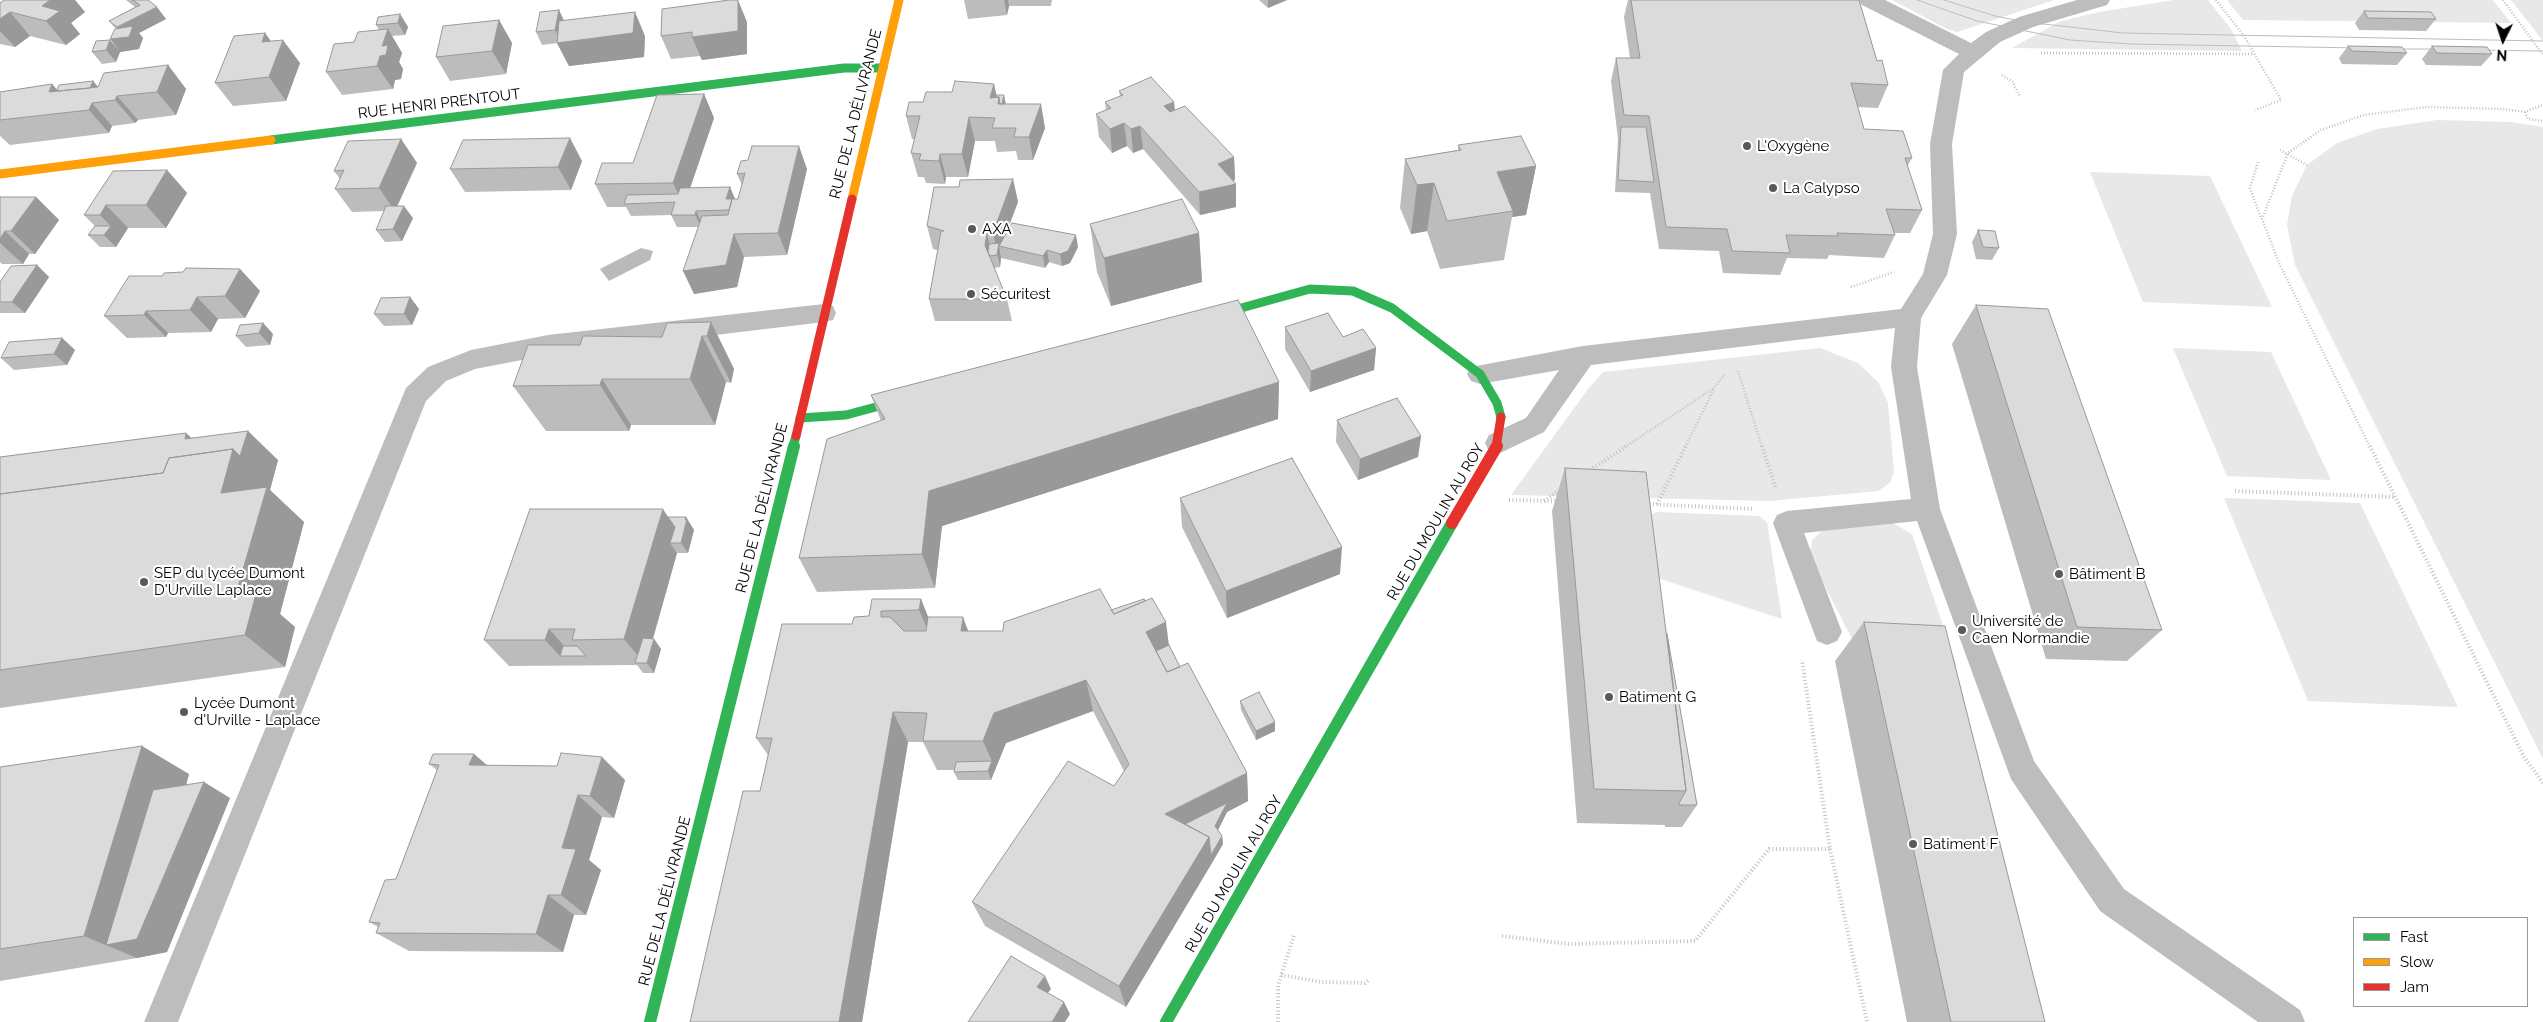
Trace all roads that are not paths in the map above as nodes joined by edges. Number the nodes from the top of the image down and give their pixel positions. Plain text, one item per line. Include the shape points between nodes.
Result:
1 (899, 0) edge
2 (1869, 0) edge
3 (2100, 0) edge
4 (1973, 53) junction
5 (883, 68) junction
6 (0, 174) edge
7 (824, 313) junction
8 (1909, 317) junction
9 (1197, 320) edge
10 (1583, 356) junction
11 (1480, 374) junction
12 (922, 395) edge
13 (800, 418) junction
14 (1498, 443) junction
15 (1926, 509) junction
16 (1827, 632) road end
17 (161, 1022) edge
18 (650, 1022) edge
19 (1166, 1022) edge
20 (2288, 1022) edge

1 - 5 street, RUE DE LA DÉLIVRANDE
2 - 4 lane
3 - 4 lane via 2026,22 1993,37
4 - 8 lane via 1954,70 1941,144 1944,241 1935,275
5 - 6 street, RUE HENRI PRENTOUT via 844,68
5 - 7 street, RUE DE LA DÉLIVRANDE
7 - 13 street, RUE DE LA DÉLIVRANDE
7 - 17 lane via 548,345 471,360 437,374 415,395
8 - 10 lane
8 - 15 lane via 1904,367
9 - 11 street, RUE DU MOULIN AU ROY via 1310,289 1353,290 1392,308
10 - 11 lane
10 - 14 lane via 1535,425
11 - 14 street, RUE DU MOULIN AU ROY via 1497,403 1501,418
12 - 13 street via 846,416
13 - 18 street, RUE DE LA DÉLIVRANDE
14 - 19 street, RUE DU MOULIN AU ROY
15 - 16 lane via 1787,523
15 - 20 lane via 2022,770 2112,900

